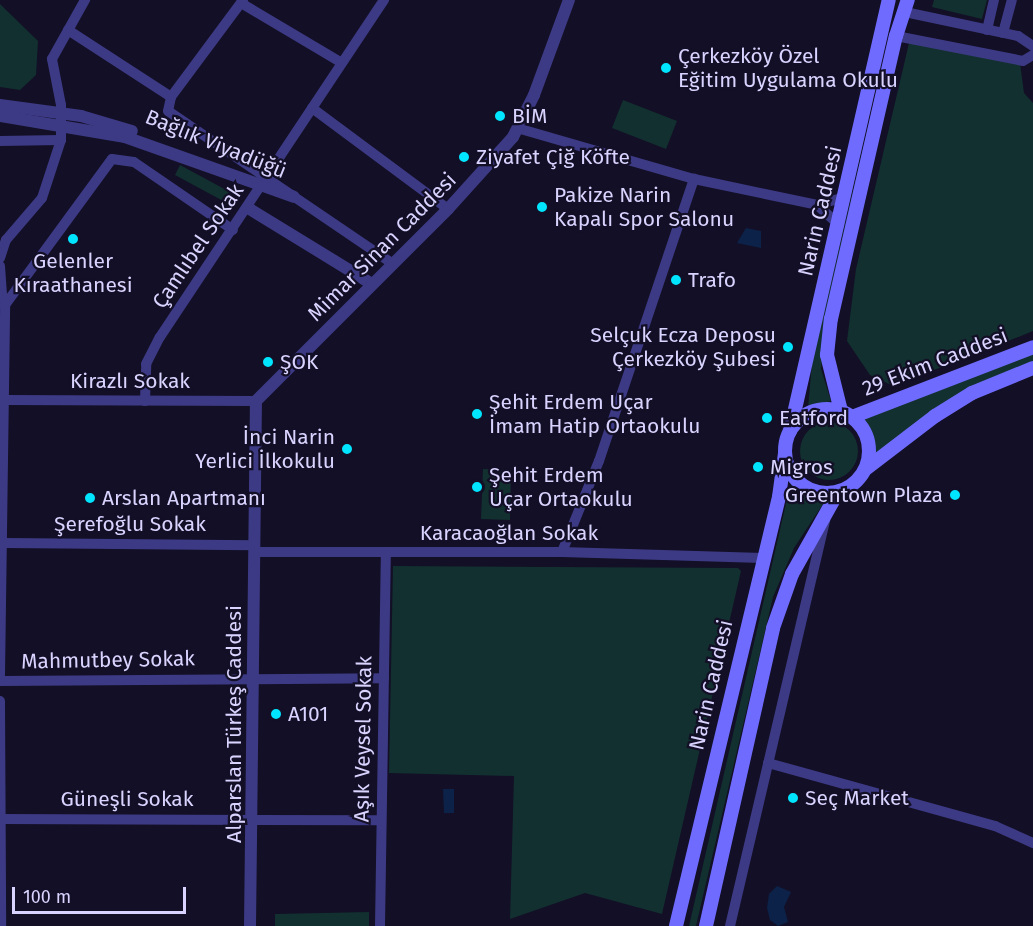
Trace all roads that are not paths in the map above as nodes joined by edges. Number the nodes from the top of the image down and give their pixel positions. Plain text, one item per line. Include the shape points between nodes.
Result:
1 (85, 0) edge
2 (384, 0) edge
3 (569, 0) edge
4 (889, 0) edge
5 (994, 0) edge
6 (1012, 0) edge
7 (242, 1) edge
8 (907, 6) edge
9 (68, 30) junction
10 (987, 30) junction
11 (1004, 30) junction
12 (896, 36) junction
13 (1033, 46) edge
14 (1033, 55) edge
15 (342, 63) junction
16 (171, 97) junction
17 (0, 105) edge
18 (312, 108) junction
19 (0, 116) edge
20 (517, 128) junction
21 (129, 134) junction
22 (61, 140) junction
23 (0, 141) edge
24 (694, 179) junction
25 (264, 182) junction
26 (294, 197) joint
27 (845, 197) junction
28 (817, 205) junction
29 (248, 208) junction
30 (448, 209) junction
31 (839, 225) junction
32 (233, 230) junction
33 (0, 258) edge
34 (392, 263) junction
35 (0, 266) edge
36 (372, 284) junction
37 (2, 305) edge
38 (1033, 347) edge
39 (1033, 368) edge
40 (3, 400) junction
41 (145, 401) junction
42 (256, 401) junction
43 (846, 414) junction
44 (790, 431) junction
45 (785, 453) junction
46 (865, 470) junction
47 (838, 492) junction
48 (829, 507) junction
49 (2, 530) edge
50 (5, 543) junction
51 (255, 549) junction
52 (562, 552) junction
53 (386, 553) junction
54 (763, 558) junction
55 (0, 675) edge
56 (253, 677) junction
57 (384, 678) junction
58 (0, 681) edge
59 (0, 701) edge
60 (768, 763) junction
61 (0, 819) edge
62 (254, 819) junction
63 (380, 820) junction
64 (1033, 843) edge
65 (1, 926) edge
66 (250, 926) edge
67 (380, 926) edge
68 (676, 926) edge
69 (706, 926) edge
70 (730, 926) edge

1 - 9 street
2 - 15 street, Çamlıbel Sokak
3 - 20 street, Mimar Sinan Caddesi via 534,95
4 - 27 main road, Narin Caddesi
5 - 10 street
6 - 11 street
7 - 15 street
7 - 16 street
8 - 10 street
8 - 12 main road, Narin Caddesi
9 - 16 street
9 - 22 street via 52,59 61,105
10 - 11 street
11 - 13 street
12 - 14 street via 1023,61
12 - 43 main road, Narin Caddesi via 831,319 826,356
15 - 18 street, Çamlıbel Sokak
16 - 25 street via 168,111
17 - 21 street, Bağlık Viyadüğü, bridge via 81,116
18 - 25 street, Çamlıbel Sokak
18 - 30 street
19 - 21 street, Bağlık Viyadüğü, bridge
20 - 24 street
20 - 30 street, Mimar Sinan Caddesi
21 - 25 street, Bağlık Viyadüğü via 194,151
22 - 23 street
22 - 33 street via 42,198 6,240
24 - 28 street
24 - 52 street via 599,461
25 - 26 street, Bağlık Viyadüğü
25 - 29 street, Çamlıbel Sokak
26 - 34 street
27 - 28 street
27 - 31 main road, Narin Caddesi
28 - 31 street
29 - 32 street, Çamlıbel Sokak
29 - 36 street
30 - 34 street, Mimar Sinan Caddesi
31 - 44 main road, Narin Caddesi
32 - 37 street via 135,162 112,159
32 - 41 street, Çamlıbel Sokak via 146,364
34 - 36 street, Mimar Sinan Caddesi
35 - 37 street
36 - 42 street, Mimar Sinan Caddesi
37 - 40 street
38 - 43 main road, 29 Ekim Caddesi
39 - 46 main road, 29 Ekim Caddesi via 972,393
40 - 41 street, Kirazlı Sokak
40 - 49 street
41 - 42 street, Kirazlı Sokak
42 - 51 street, Alparslan Türkeş Caddesi
43 - 44 main road via 829,409 806,414
43 - 46 main road via 866,435 869,459
44 - 45 main road
45 - 47 main road via 790,471 802,485 819,492
45 - 54 main road, Narin Caddesi via 779,497
46 - 47 main road via 858,480
47 - 48 main road
48 - 60 street
48 - 69 main road via 792,574 773,628
49 - 50 street
50 - 51 street, Şerefoğlu Sokak
50 - 55 street
51 - 53 street, Karacaoğlan Sokak
51 - 56 street, Alparslan Türkeş Caddesi
52 - 53 street, Karacaoğlan Sokak
52 - 54 street, Karacaoğlan Sokak
53 - 57 street, Aşık Veysel Sokak
54 - 68 main road, Narin Caddesi
56 - 57 street, Mahmutbey Sokak
56 - 58 street, Mahmutbey Sokak
56 - 62 street, Alparslan Türkeş Caddesi
57 - 63 street, Aşık Veysel Sokak
59 - 61 street
60 - 64 street via 994,826
60 - 70 street
61 - 62 street, Güneşli Sokak
61 - 65 street
62 - 63 street, Güneşli Sokak
62 - 66 street, Alparslan Türkeş Caddesi
63 - 67 street, Aşık Veysel Sokak

